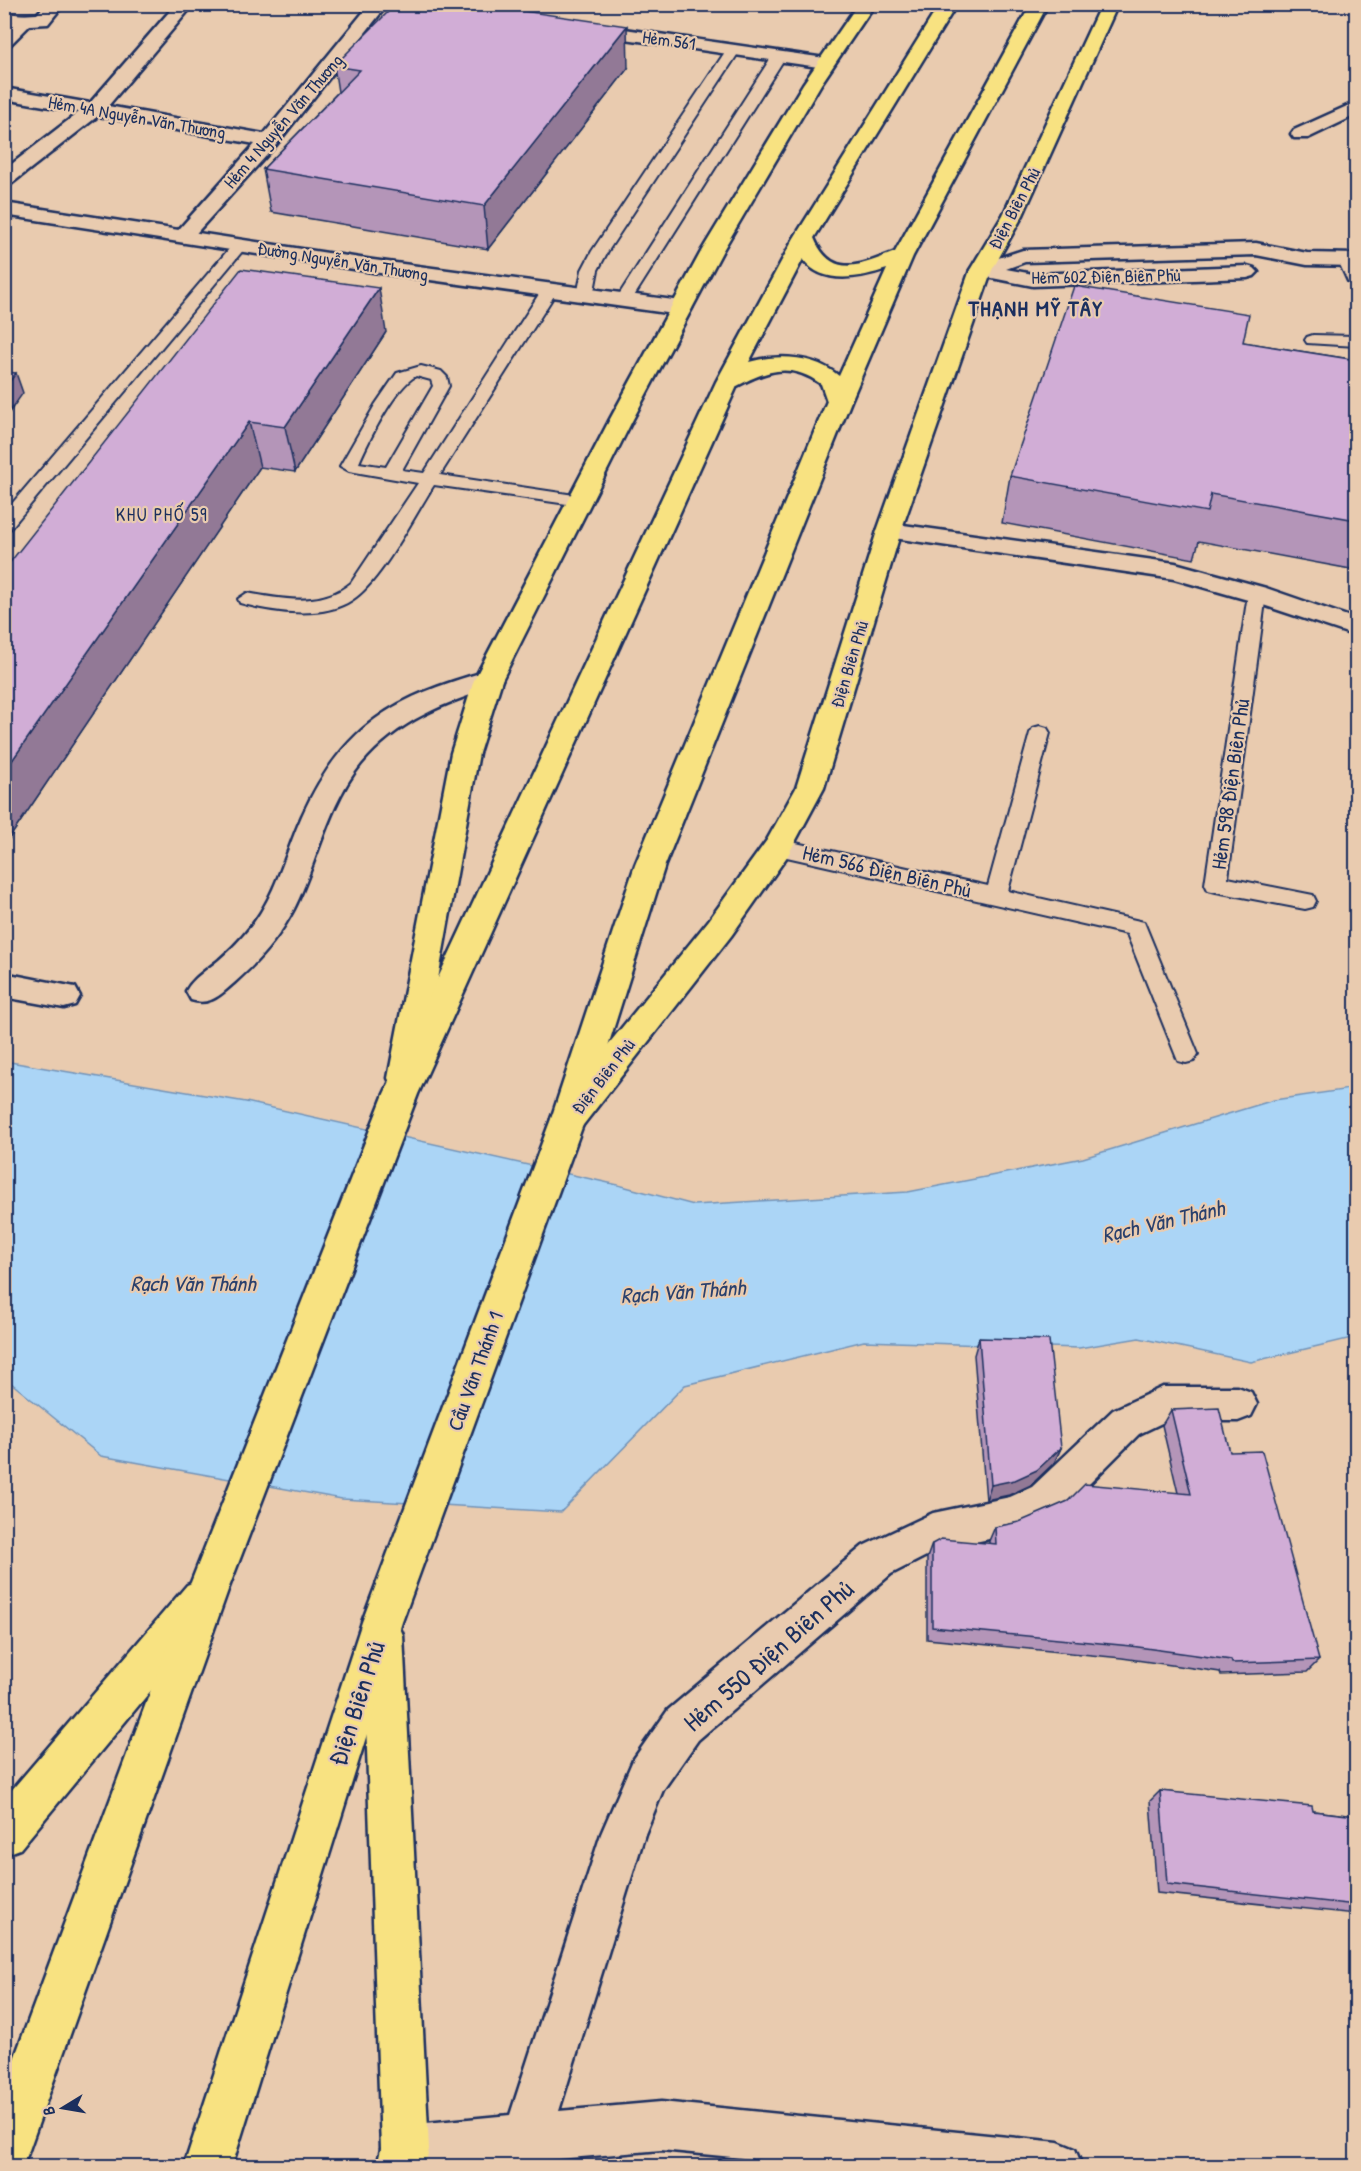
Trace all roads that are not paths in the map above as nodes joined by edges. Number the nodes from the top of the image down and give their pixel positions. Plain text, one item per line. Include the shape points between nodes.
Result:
1 (56, 4) edge
2 (186, 4) edge
3 (380, 4) edge
4 (867, 4) edge
5 (950, 4) edge
6 (1040, 4) edge
7 (1110, 4) edge
8 (4, 17) edge
9 (26, 19) junction
10 (560, 25) edge
11 (4, 41) edge
12 (734, 49) junction
13 (779, 56) junction
14 (825, 63) junction
15 (4, 93) edge
16 (1356, 108) edge
17 (95, 109) junction
18 (1301, 134) dead end
19 (268, 141) junction
20 (4, 180) edge
21 (4, 208) edge
22 (183, 236) junction
23 (804, 238) junction
24 (240, 245) junction
25 (903, 256) junction
26 (1351, 260) edge
27 (981, 270) junction
28 (1356, 282) edge
29 (549, 291) junction
30 (585, 296) junction
31 (622, 301) junction
32 (681, 308) junction
33 (1312, 340) dead end
34 (1356, 341) edge
35 (727, 382) junction
36 (839, 401) junction
37 (391, 472) junction
38 (429, 478) junction
39 (581, 501) junction
40 (4, 525) edge
41 (889, 531) junction
42 (1257, 594) junction
43 (247, 599) dead end
44 (1356, 628) edge
45 (488, 681) junction
46 (1040, 734) dead end
47 (778, 847) junction
48 (996, 896) junction
49 (1305, 901) dead end
50 (4, 985) edge
51 (202, 991) dead end
52 (63, 996) dead end
53 (1186, 1054) dead end
54 (401, 1094) junction
55 (568, 1119) junction
56 (1238, 1404) dead end
57 (208, 1590) junction
58 (382, 1622) junction
59 (4, 1833) edge
60 (527, 2138) junction
61 (4, 2153) edge
62 (403, 2158) edge
63 (208, 2166) edge
64 (1058, 2166) edge

1 - 9 street via 42,20
2 - 17 street
3 - 19 street, Hẻm 4 Nguyễn Văn Thương
4 - 14 main road
5 - 23 main road
6 - 25 main road, Điện Biên Phủ
7 - 27 main road, Điện Biên Phủ via 1012,215
8 - 9 lane
9 - 11 street
10 - 12 street, Hẻm 561
12 - 13 street, Hẻm 561
12 - 30 lane via 600,250 590,270
13 - 14 street, Hẻm 561
13 - 31 lane
14 - 32 main road
15 - 17 street, Hẻm 4A Nguyễn Văn Thương
16 - 18 street
17 - 19 street, Hẻm 4A Nguyễn Văn Thương
17 - 20 street
19 - 22 street, Hẻm 4 Nguyễn Văn Thương
21 - 22 street, Đường Nguyễn Văn Thương
22 - 24 street, Đường Nguyễn Văn Thương
23 - 25 main road via 816,262 831,269 872,268
23 - 35 main road
24 - 29 street, Đường Nguyễn Văn Thương
24 - 40 lane
25 - 36 main road, Điện Biên Phủ
26 - 27 street, Hẻm 602 Điện Biên Phủ via 1307,260 1269,271 1033,280
26 - 28 lane
27 - 41 main road, Điện Biên Phủ
29 - 30 street, Đường Nguyễn Văn Thương
29 - 38 lane
30 - 31 street, Đường Nguyễn Văn Thương
31 - 32 street, Đường Nguyễn Văn Thương
32 - 39 main road
33 - 34 lane
35 - 36 main road via 758,366 777,363 818,372 831,381
35 - 54 main road
36 - 55 main road, Điện Biên Phủ via 650,865
37 - 37 lane via 349,466 403,377 417,371 439,376 441,387
37 - 38 lane
38 - 39 lane
38 - 43 lane via 354,591 315,605 294,607
39 - 45 main road
41 - 42 street via 1175,571
41 - 47 main road, Điện Biên Phủ via 810,788
42 - 44 street
42 - 49 lane, Hẻm 598 Điện Biên Phủ via 1216,884
45 - 51 street via 457,688 417,705 374,732 352,754 334,779 268,927 249,950
45 - 54 main road via 465,753
46 - 48 lane, Hẻm 566 Điện Biên Phủ
47 - 48 lane, Hẻm 566 Điện Biên Phủ
47 - 55 main road, Điện Biên Phủ via 720,928
48 - 53 lane, Hẻm 566 Điện Biên Phủ via 1136,927
50 - 52 street
54 - 57 main road
55 - 58 main road, Cầu Văn Thánh 1
56 - 60 street, Hẻm 550 Điện Biên Phủ via 1162,1404 1126,1422 1046,1500 1011,1515 933,1532 877,1560 683,1725 648,1775 623,1834
57 - 59 main road
57 - 61 main road
58 - 62 main road, Điện Biên Phủ
58 - 63 main road, Điện Biên Phủ
60 - 62 street
60 - 64 street via 661,2126

